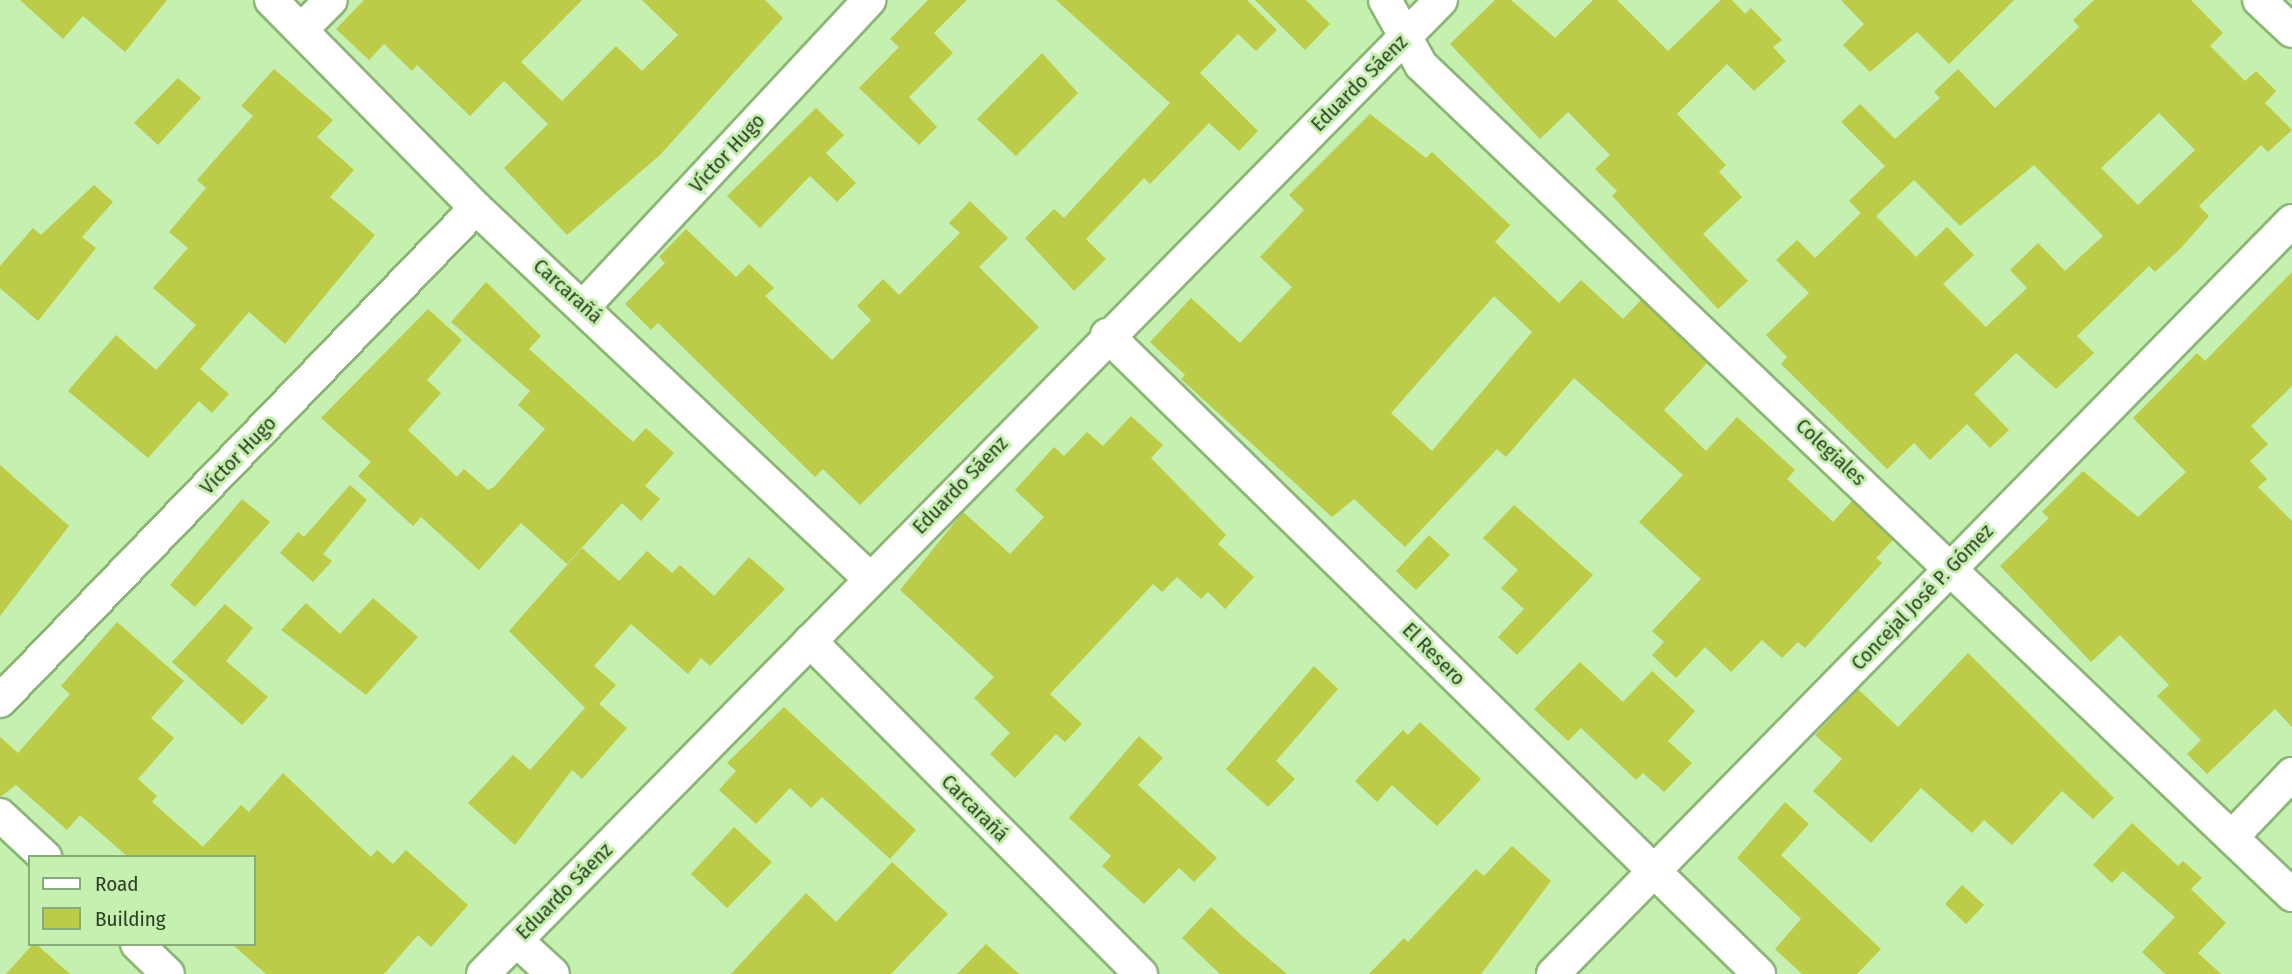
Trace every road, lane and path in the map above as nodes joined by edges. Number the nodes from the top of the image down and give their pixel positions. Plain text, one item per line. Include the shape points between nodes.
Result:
1 (271, 0) edge
2 (331, 0) edge
3 (869, 0) edge
4 (1385, 0) edge
5 (1441, 0) edge
6 (2259, 0) edge
7 (302, 30) junction
8 (2292, 31) edge
9 (1402, 40) junction
10 (476, 208) junction
11 (2292, 221) edge
12 (585, 306) junction
13 (1107, 335) junction
14 (1952, 566) junction
15 (869, 578) junction
16 (810, 641) junction
17 (0, 701) edge
18 (2292, 774) edge
19 (0, 814) edge
20 (2232, 837) junction
21 (43, 855) edge
22 (1653, 870) junction
23 (2292, 895) edge
24 (516, 940) junction
25 (139, 946) edge
26 (169, 974) edge
27 (483, 974) edge
28 (553, 974) edge
29 (1141, 974) edge
30 (1553, 974) edge
31 (1759, 974) edge

1 - 7 street, Carcarañá
2 - 7 street
3 - 12 street, Víctor Hugo
4 - 9 street, Colegiales
5 - 9 street, Eduardo Sáenz
6 - 8 street
7 - 10 street, Carcarañá
9 - 13 street, Eduardo Sáenz
9 - 14 street, Colegiales via 1421,65
10 - 12 street, Carcarañá
10 - 17 street, Víctor Hugo
11 - 14 street, Concejal José P. Gómez
12 - 15 street, Carcarañá
13 - 15 street, Eduardo Sáenz
13 - 22 street, El Resero
14 - 20 street, Colegiales
14 - 22 street, Concejal José P. Gómez
15 - 16 street, Eduardo Sáenz
16 - 24 street, Eduardo Sáenz
16 - 29 street, Carcarañá
18 - 20 street
19 - 21 street
20 - 23 street, Colegiales
22 - 30 street, Concejal José P. Gómez
22 - 31 street, El Resero
24 - 27 street, Eduardo Sáenz
24 - 28 street
25 - 26 street

